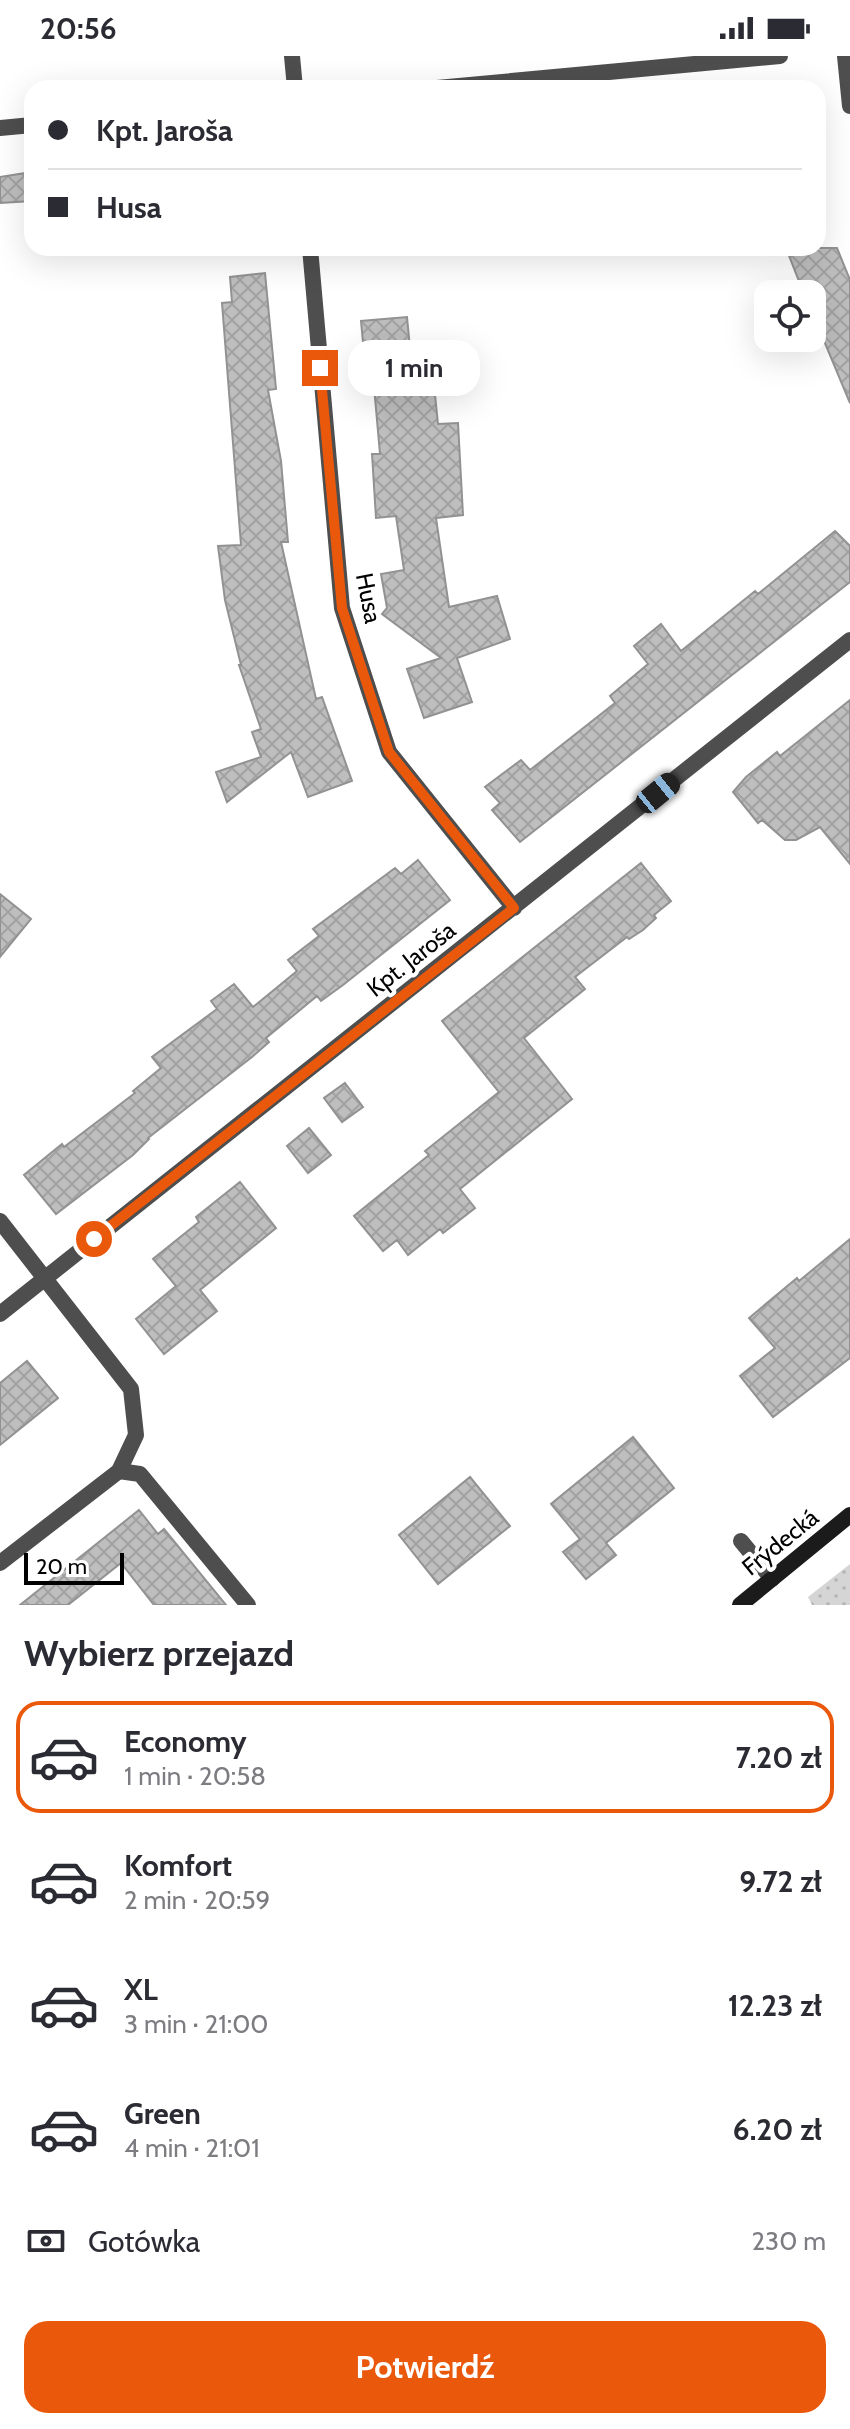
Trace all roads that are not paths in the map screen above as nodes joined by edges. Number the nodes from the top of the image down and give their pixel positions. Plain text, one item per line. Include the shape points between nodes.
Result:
1 (292, 56) edge
2 (780, 56) edge
3 (845, 56) edge
4 (294, 80) edge
5 (523, 80) edge
6 (850, 106) edge
7 (24, 126) edge
8 (0, 128) edge
9 (311, 256) edge
10 (850, 640) edge
11 (514, 908) junction
12 (0, 1221) edge
13 (45, 1278) junction
14 (0, 1314) edge
15 (119, 1471) junction
16 (850, 1515) edge
17 (741, 1541) dead end
18 (0, 1563) edge
19 (772, 1579) junction
20 (248, 1605) edge
21 (740, 1605) edge

1 - 4 street
2 - 5 street
3 - 6 street
7 - 8 street
9 - 11 street, Husa via 342,608 389,752
10 - 11 street, Kpt. Jaroša
11 - 13 street, Kpt. Jaroša
12 - 13 street
13 - 14 street, Kpt. Jaroša
13 - 15 street via 131,1389 136,1435
15 - 18 street
15 - 20 street via 140,1474
16 - 19 main road, Frýdecká
17 - 19 street
19 - 21 main road, Frýdecká

